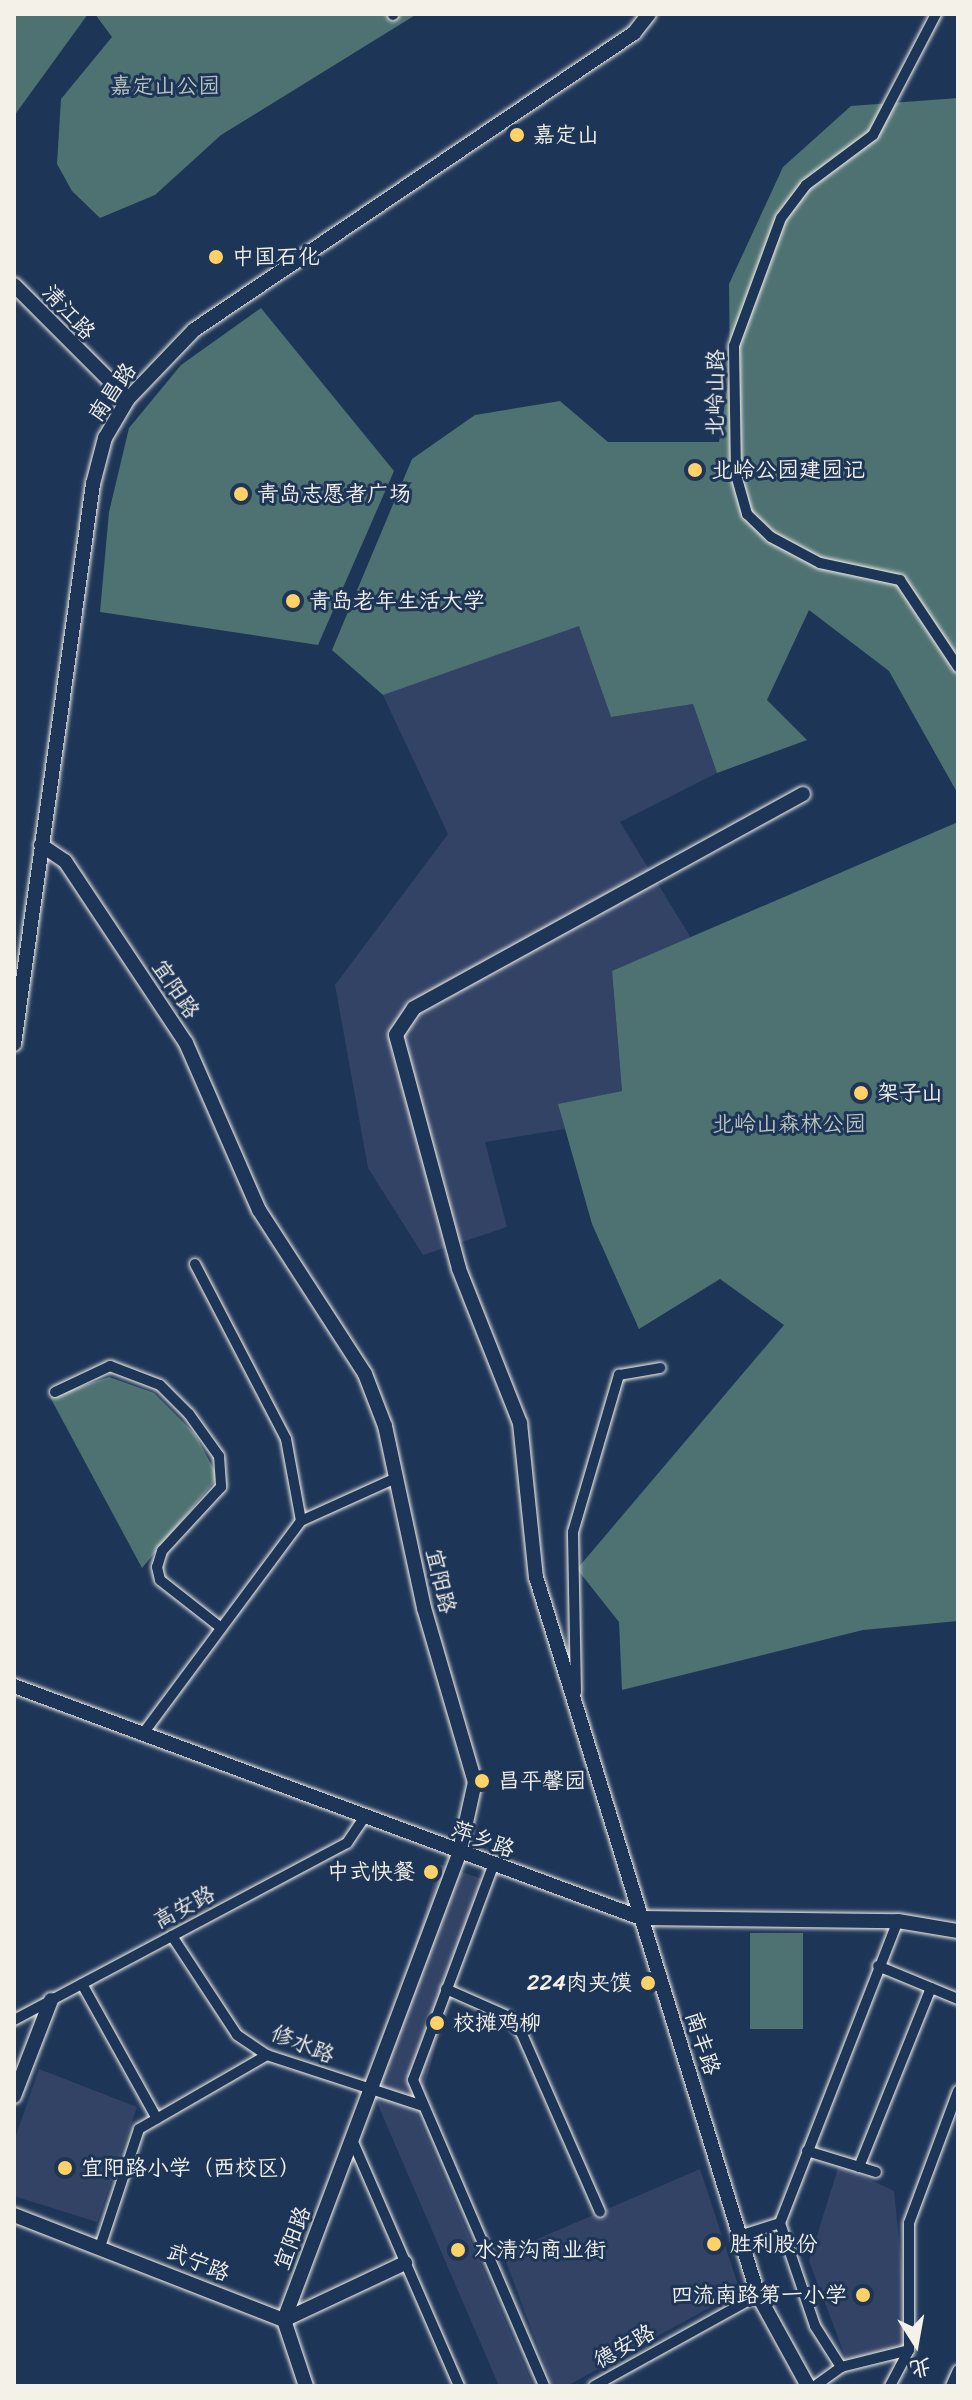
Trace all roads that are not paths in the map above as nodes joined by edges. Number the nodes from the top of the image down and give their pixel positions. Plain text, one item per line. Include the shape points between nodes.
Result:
1 (649, 14) edge
2 (936, 14) edge
3 (14, 285) edge
4 (128, 399) junction
5 (958, 667) edge
6 (803, 794) dead end
7 (41, 845) junction
8 (14, 1044) edge
9 (195, 1264) dead end
10 (660, 1368) dead end
11 (55, 1392) dead end
12 (396, 1478) junction
13 (301, 1521) junction
14 (220, 1627) junction
15 (14, 1686) edge
16 (577, 1704) junction
17 (142, 1735) junction
18 (364, 1818) junction
19 (459, 1854) junction
20 (493, 1866) junction
21 (641, 1918) junction
22 (898, 1921) junction
23 (958, 1931) edge
24 (172, 1936) junction
25 (878, 1966) junction
26 (82, 1984) junction
27 (931, 1988) junction
28 (446, 1989) junction
29 (958, 1999) edge
30 (51, 2000) junction
31 (14, 2020) edge
32 (267, 2055) junction
33 (372, 2091) junction
34 (14, 2096) edge
35 (957, 2097) edge
36 (423, 2106) junction
37 (157, 2119) junction
38 (353, 2142) junction
39 (807, 2151) junction
40 (859, 2167) junction
41 (876, 2172) dead end
42 (600, 2212) dead end
43 (14, 2215) edge
44 (780, 2223) junction
45 (739, 2236) junction
46 (100, 2247) junction
47 (405, 2263) junction
48 (758, 2295) junction
49 (284, 2320) junction
50 (909, 2350) junction
51 (841, 2367) junction
52 (958, 2370) edge
53 (306, 2386) edge
54 (459, 2386) edge
55 (544, 2386) edge
56 (594, 2386) edge
57 (808, 2386) edge
58 (815, 2386) edge
59 (890, 2386) edge
60 (951, 2386) edge

1 - 4 street, 南昌路 via 622,41 194,330
2 - 5 street, 北岭山路 via 873,135 806,185 781,218 734,346 736,475 747,514 771,537 820,563 900,580
3 - 4 street, 清江路
4 - 7 street, 南昌路 via 105,438 93,484
6 - 16 street, 南丰路 via 414,1008 396,1035 459,1269 520,1423 536,1577
7 - 8 street, 南昌路
7 - 12 street, 宜阳路 via 65,861 186,1043 259,1210 365,1374
9 - 13 street via 286,1439
10 - 16 street via 619,1375 573,1532
11 - 14 street via 110,1366 160,1385 219,1456 221,1487 162,1551 157,1567 160,1580
12 - 13 street
12 - 19 street, 宜阳路 via 475,1782
13 - 14 street
14 - 17 street
15 - 17 street, 萍乡路
16 - 21 street, 南丰路
17 - 18 street, 萍乡路
18 - 19 street, 萍乡路
18 - 24 street, 高安路 via 347,1843
19 - 20 street, 萍乡路
19 - 33 street, 宜阳路
20 - 21 street, 萍乡路
20 - 28 street
21 - 22 street, 萍乡路
21 - 45 street, 南丰路
22 - 23 street, 萍乡路
22 - 25 street
24 - 26 street, 高安路
24 - 32 street, 修水路 via 212,2005
25 - 27 street
25 - 39 street
26 - 30 street, 高安路
26 - 37 street
27 - 29 street
27 - 40 street
28 - 36 street via 413,2080
28 - 42 street via 507,2016 522,2034
30 - 31 street, 高安路
30 - 34 street
32 - 33 street, 修水路
32 - 37 street
33 - 36 street, 修水路
33 - 38 street, 宜阳路
35 - 50 street via 909,2223
36 - 55 street
37 - 46 street via 139,2129
38 - 47 street
38 - 49 street, 宜阳路
39 - 40 street
39 - 44 street
40 - 41 street
43 - 46 street, 武宁路
44 - 45 street
44 - 51 street via 815,2326
45 - 48 street, 南丰路
46 - 49 street, 武宁路
47 - 49 street
47 - 54 street
48 - 56 street, 德安路
48 - 57 street, 南丰路
49 - 53 street
50 - 51 street
50 - 59 street
51 - 58 street
52 - 60 street

